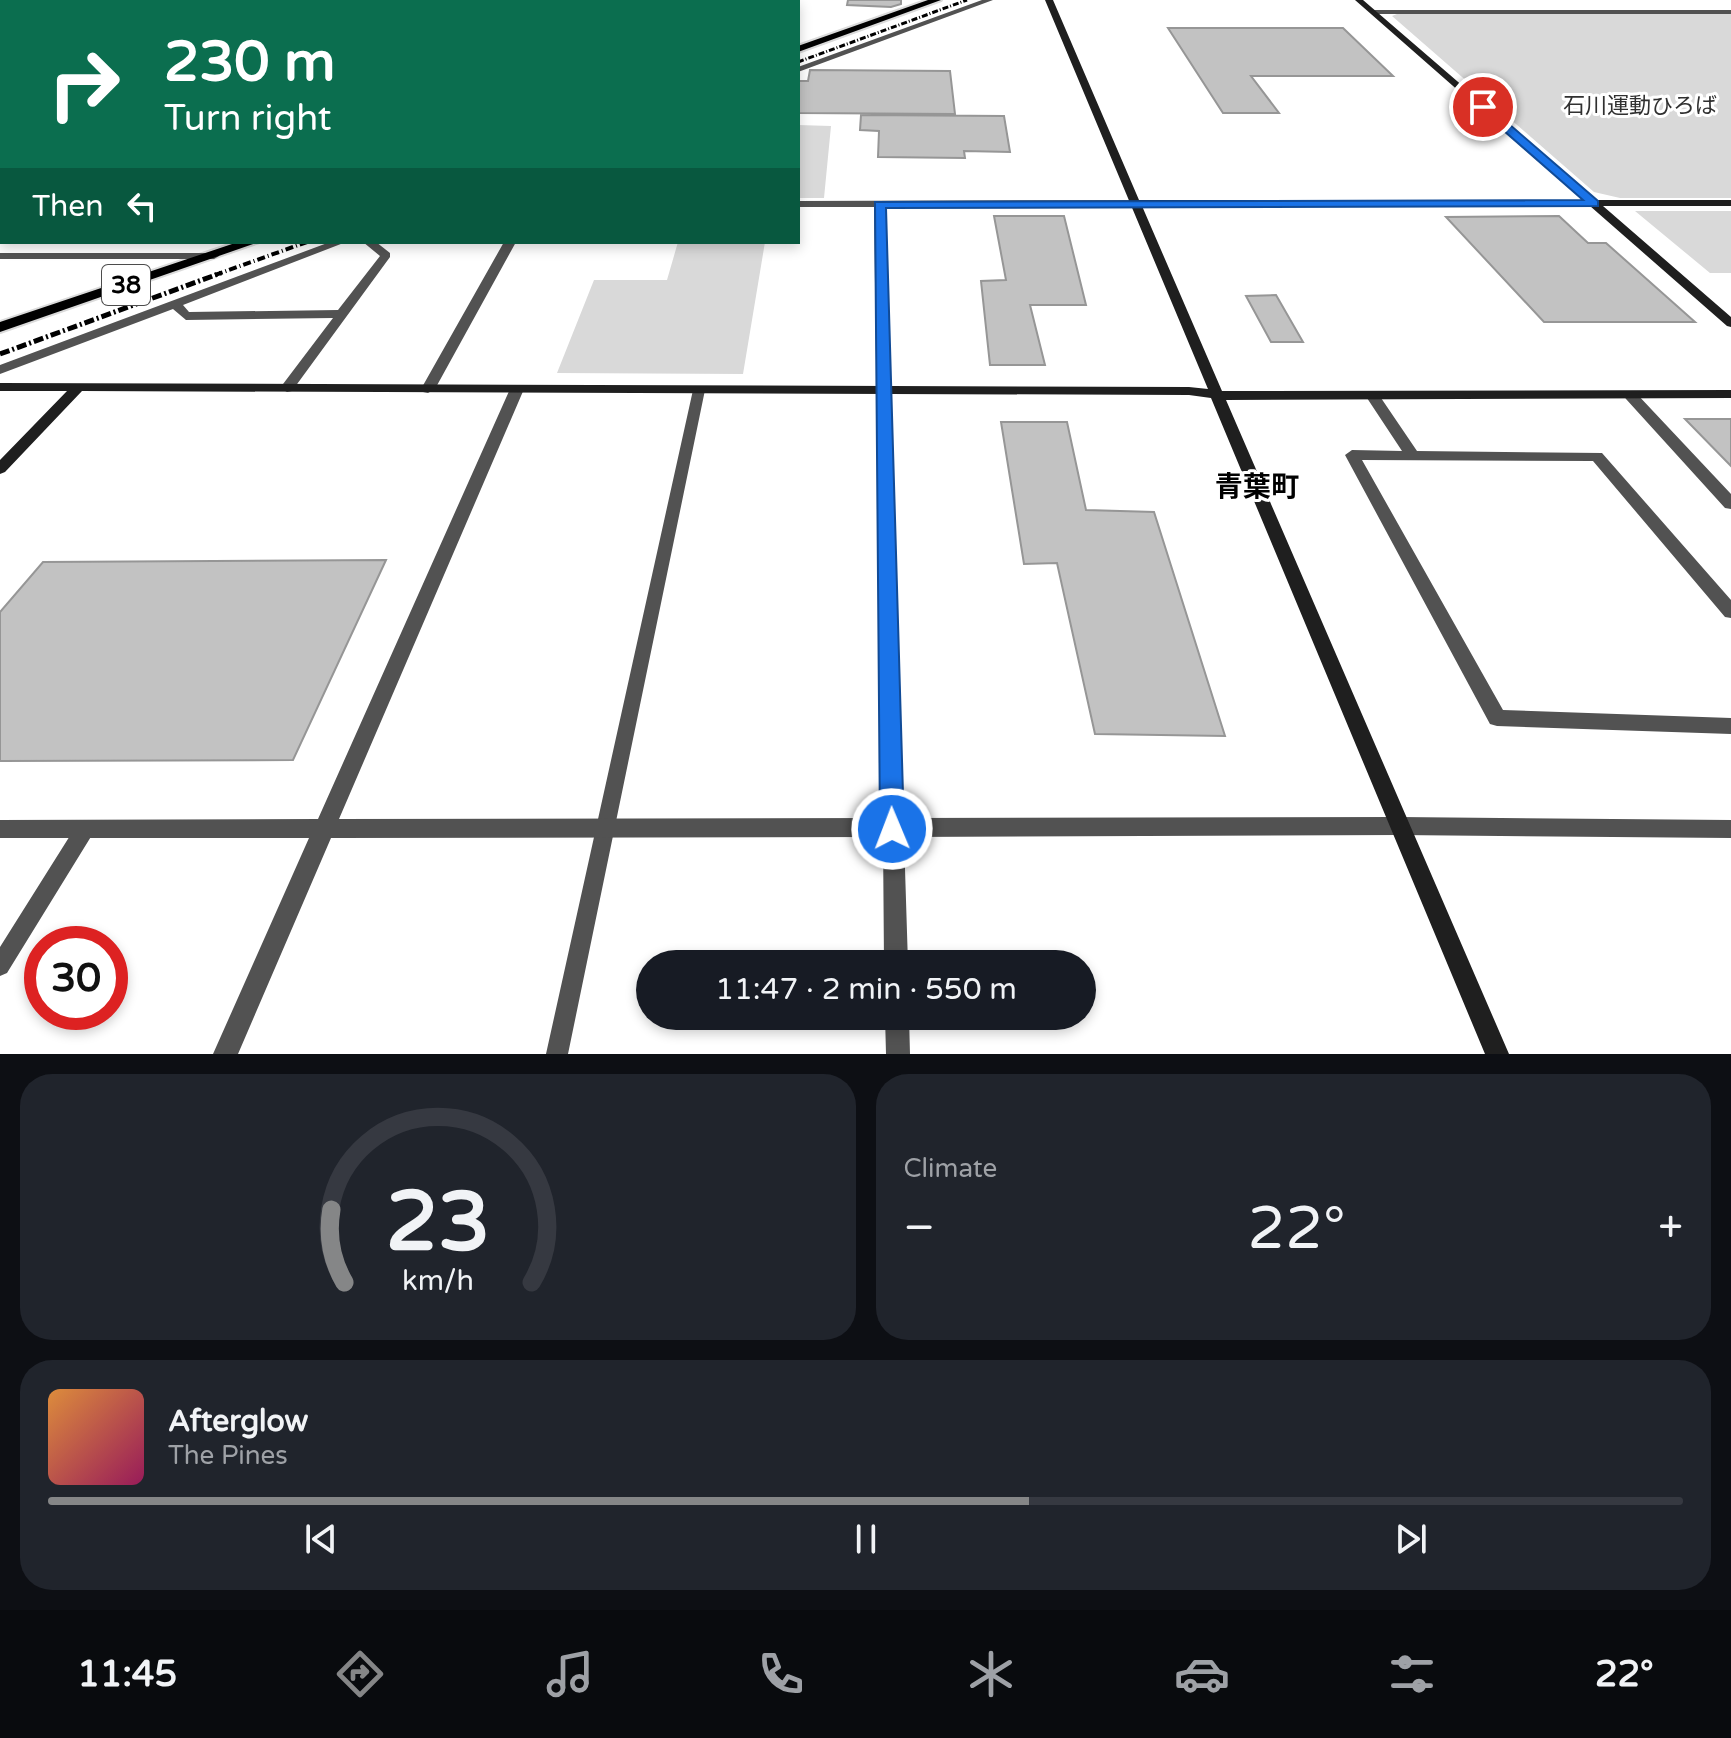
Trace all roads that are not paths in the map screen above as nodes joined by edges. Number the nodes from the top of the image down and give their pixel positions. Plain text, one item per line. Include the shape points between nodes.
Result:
1 (937, 0) edge
2 (989, 0) edge
3 (1049, 0) edge
4 (1359, 0) edge
5 (1373, 12) junction
6 (1731, 12) edge
7 (800, 48) edge
8 (800, 69) edge
9 (1136, 203) junction
10 (1594, 203) junction
11 (1731, 203) edge
12 (800, 204) edge
13 (879, 204) junction
14 (247, 244) edge
15 (335, 244) edge
16 (372, 244) edge
17 (509, 244) edge
18 (0, 256) edge
19 (214, 256) junction
20 (175, 304) junction
21 (341, 314) junction
22 (1731, 323) edge
23 (0, 327) edge
24 (0, 370) edge
25 (0, 387) edge
26 (78, 388) junction
27 (287, 388) junction
28 (428, 389) junction
29 (517, 389) junction
30 (699, 390) junction
31 (885, 390) junction
32 (1731, 394) edge
33 (1218, 396) junction
34 (1631, 396) junction
35 (1374, 398) junction
36 (1412, 454) junction
37 (0, 469) edge
38 (1731, 504) edge
39 (1731, 612) edge
40 (1731, 726) edge
41 (1399, 826) junction
42 (322, 828) junction
43 (604, 828) junction
44 (0, 829) edge
45 (85, 829) junction
46 (892, 829) junction
47 (1731, 829) edge
48 (896, 950) edge
49 (0, 966) edge
50 (897, 1030) edge
51 (225, 1054) edge
52 (557, 1054) edge
53 (898, 1054) edge
54 (1497, 1054) edge

1 - 7 main road
2 - 8 street
3 - 9 street
4 - 5 street
5 - 6 street
5 - 10 street
9 - 10 street
9 - 13 street
9 - 33 street
10 - 11 street
10 - 22 street
12 - 13 street
13 - 31 street
14 - 19 main road, 38
15 - 20 street
16 - 21 street via 386,255
17 - 28 street
18 - 19 lane
19 - 23 main road, 38
20 - 21 street via 186,316
20 - 24 street
21 - 27 street
25 - 26 street
26 - 27 street
26 - 37 street
27 - 28 street
28 - 29 street
29 - 30 street
29 - 42 street
30 - 31 street
30 - 43 lane
31 - 33 street via 1189,391
31 - 46 street
32 - 34 street
33 - 35 street
33 - 41 street
34 - 35 street
34 - 38 street
35 - 36 street
36 - 39 street via 1597,456
36 - 40 street via 1352,455 1497,718
41 - 46 street
41 - 47 street
41 - 54 street
42 - 43 street
42 - 45 street
42 - 51 street
43 - 46 street
43 - 52 lane
44 - 45 street
45 - 49 lane
46 - 48 street
50 - 53 street

